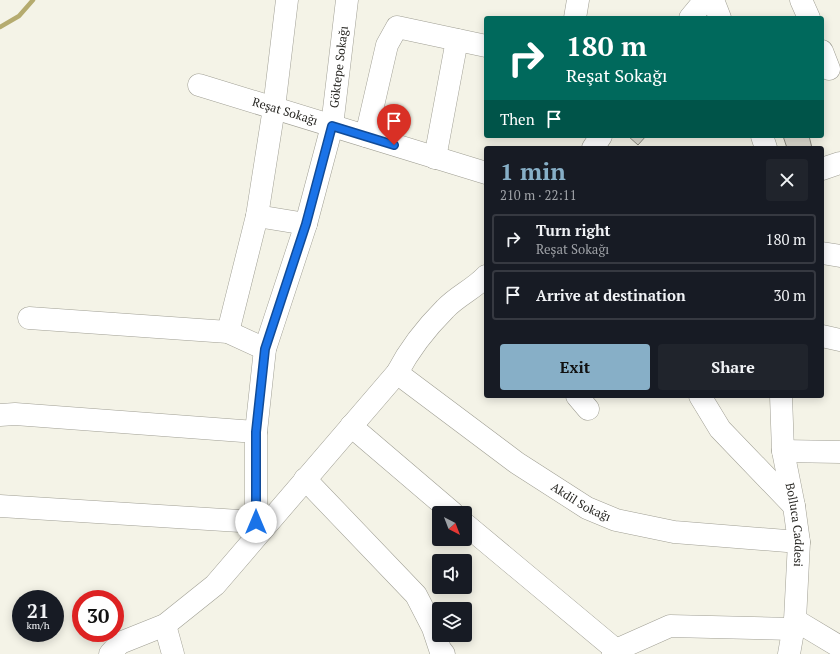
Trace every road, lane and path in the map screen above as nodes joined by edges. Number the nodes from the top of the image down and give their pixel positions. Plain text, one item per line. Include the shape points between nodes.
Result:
1 (287, 0) edge
2 (347, 0) edge
3 (578, 0) edge
4 (705, 0) edge
5 (713, 0) edge
6 (801, 0) edge
7 (575, 16) edge
8 (692, 16) edge
9 (719, 16) edge
10 (807, 16) edge
11 (457, 40) junction
12 (484, 46) edge
13 (199, 85) dead end
14 (274, 108) junction
15 (332, 126) junction
16 (366, 136) junction
17 (435, 158) junction
18 (840, 163) edge
19 (824, 168) edge
20 (484, 173) edge
21 (257, 216) junction
22 (306, 224) junction
23 (824, 253) edge
24 (840, 256) edge
25 (484, 283) edge
26 (29, 318) dead end
27 (228, 332) junction
28 (824, 336) edge
29 (840, 340) edge
30 (265, 349) junction
31 (397, 373) junction
32 (701, 398) edge
33 (781, 398) edge
34 (0, 415) edge
35 (351, 426) junction
36 (256, 432) junction
37 (784, 451) junction
38 (840, 452) edge
39 (305, 479) junction
40 (0, 506) edge
41 (445, 506) edge
42 (794, 506) junction
43 (260, 525) junction
44 (472, 530) edge
45 (799, 542) junction
46 (794, 624) junction
47 (165, 625) junction
48 (840, 647) edge
49 (616, 653) edge
50 (110, 654) edge
51 (173, 654) edge
52 (444, 654) edge
53 (789, 654) edge

1 - 14 street
2 - 15 street, Göktepe Sokağı
3 - 7 street
4 - 8 street
5 - 9 street
6 - 10 street
11 - 12 street
11 - 16 street via 397,27 387,45
11 - 17 street
13 - 14 street, Reşat Sokağı
14 - 15 street, Reşat Sokağı
14 - 21 street
15 - 16 street, Reşat Sokağı
15 - 22 street, Göktepe Sokağı
16 - 17 street, Reşat Sokağı
17 - 20 street, Reşat Sokağı
18 - 19 street
21 - 22 street
21 - 27 street
22 - 30 street, Göktepe Sokağı
23 - 24 street
25 - 31 street via 446,308 408,352
26 - 27 street
27 - 30 street
28 - 29 street
30 - 36 street, Göktepe Sokağı
31 - 35 street
31 - 45 street, Akdil Sokağı via 517,463 587,508 616,520 674,532
32 - 42 street via 720,429
33 - 37 street, Bolluca Caddesi
34 - 36 street via 23,414
35 - 39 street
35 - 41 street
36 - 43 street, Göktepe Sokağı
37 - 38 street
37 - 42 street, Bolluca Caddesi
39 - 43 street
39 - 52 street via 416,596
40 - 43 street
42 - 45 street, Bolluca Caddesi
43 - 47 street via 215,585
44 - 49 street
45 - 46 street, Bolluca Caddesi
46 - 48 street
46 - 49 street via 670,626
46 - 53 street, Bolluca Caddesi
47 - 50 street via 120,643
47 - 51 street

